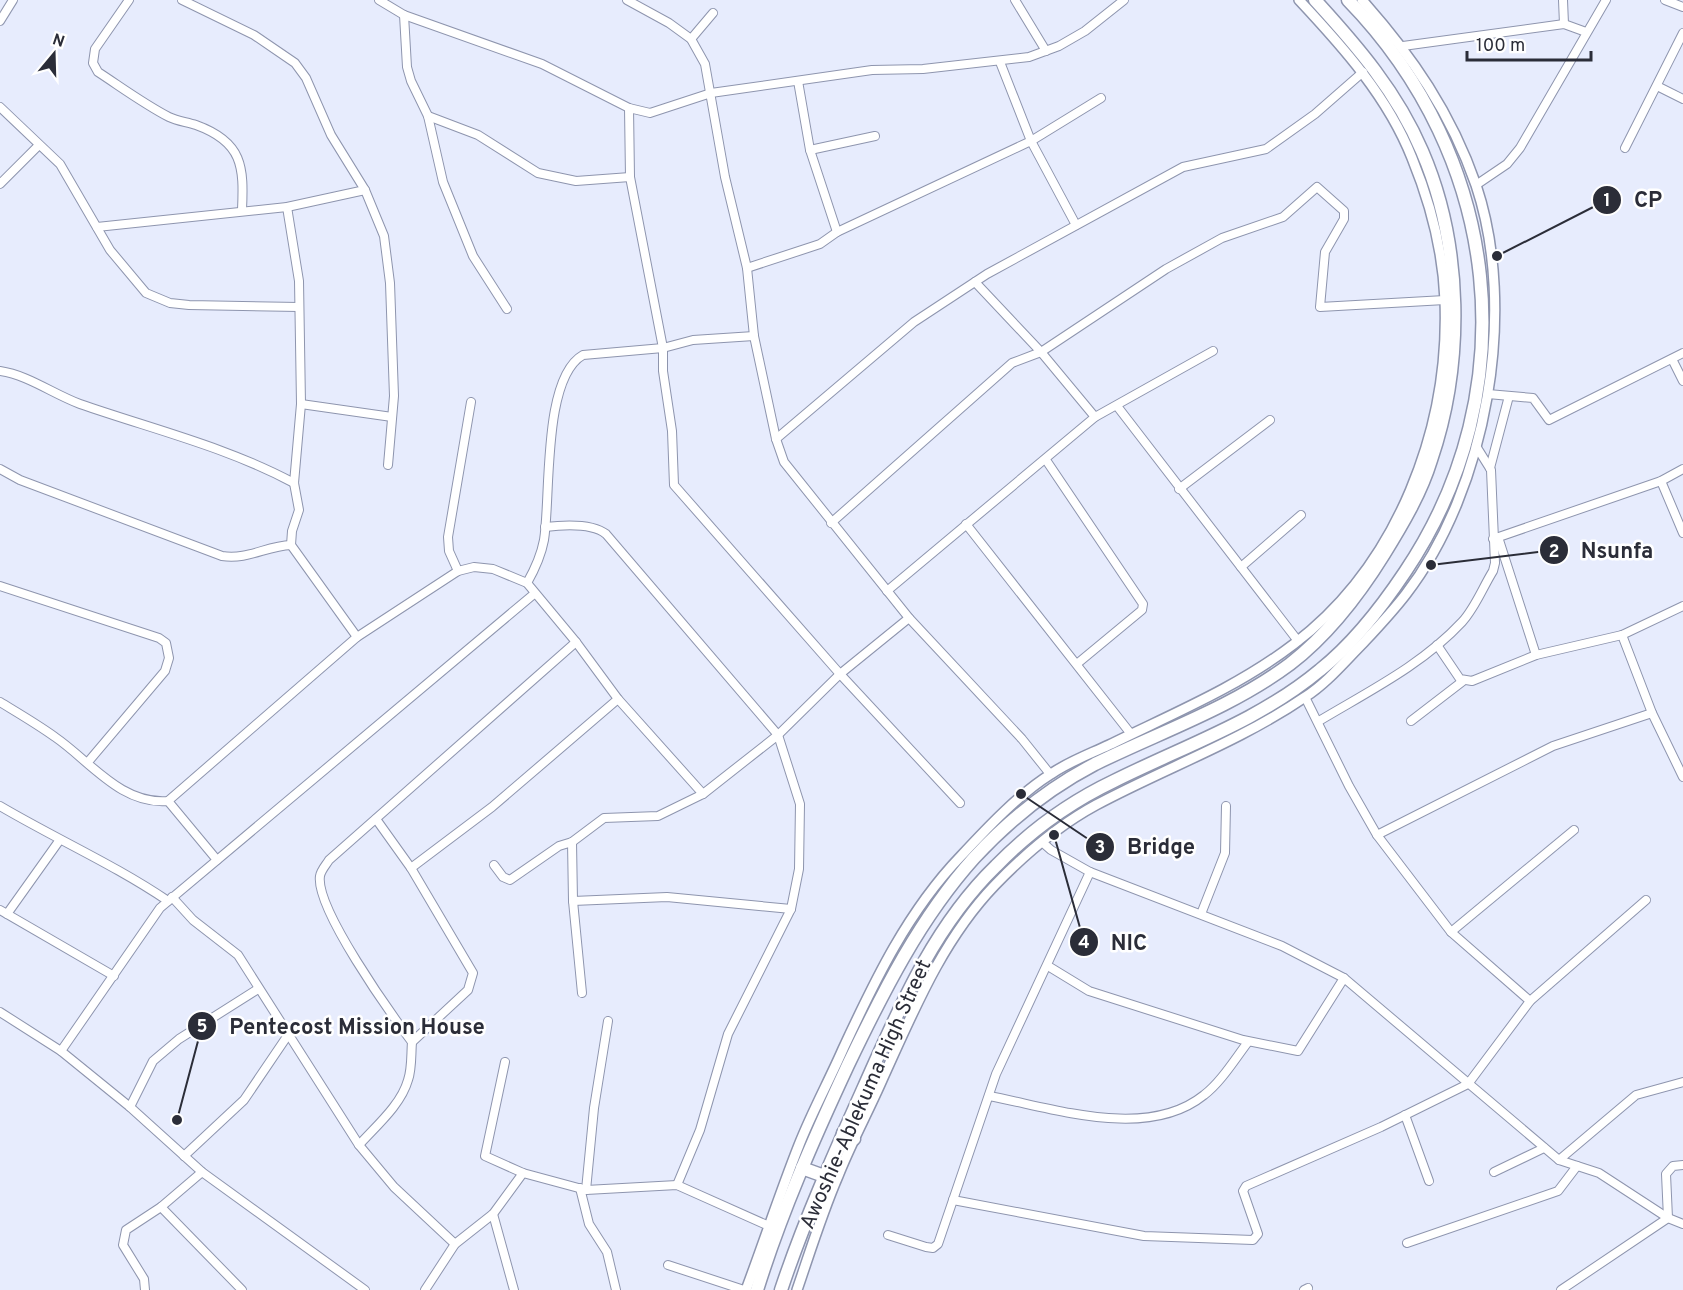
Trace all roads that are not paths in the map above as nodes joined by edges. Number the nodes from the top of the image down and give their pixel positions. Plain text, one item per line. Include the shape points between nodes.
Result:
1 (13, 0) edge
2 (129, 0) edge
3 (182, 0) edge
4 (379, 0) edge
5 (627, 0) edge
6 (1015, 0) edge
7 (1124, 0) edge
8 (1299, 0) edge
9 (1315, 0) edge
10 (1348, 0) edge
11 (1362, 0) edge
12 (1563, 0) edge
13 (1606, 0) edge
14 (1665, 0) edge
15 (1683, 7) edge
16 (713, 13) dead end
17 (404, 15) junction
18 (0, 21) edge
19 (1564, 24) junction
20 (1586, 32) junction
21 (1683, 33) edge
22 (691, 39) junction
23 (1403, 46) junction
24 (1046, 51) junction
25 (1000, 62) junction
26 (1363, 72) junction
27 (798, 81) junction
28 (1657, 86) junction
29 (711, 93) junction
30 (1101, 98) dead end
31 (1683, 99) edge
32 (0, 107) edge
33 (629, 108) junction
34 (429, 116) junction
35 (875, 136) dead end
36 (1031, 141) junction
37 (39, 145) junction
38 (1625, 148) dead end
39 (810, 150) junction
40 (630, 177) junction
41 (0, 184) edge
42 (1476, 185) junction
43 (365, 190) junction
44 (287, 207) junction
45 (242, 210) junction
46 (1076, 225) junction
47 (97, 227) junction
48 (837, 232) junction
49 (747, 268) junction
50 (975, 282) junction
51 (1445, 300) junction
52 (299, 307) junction
53 (507, 309) dead end
54 (754, 336) junction
55 (663, 348) junction
56 (1213, 351) dead end
57 (1041, 352) junction
58 (1683, 353) edge
59 (1672, 359) junction
60 (0, 371) edge
61 (1683, 381) edge
62 (1488, 394) junction
63 (1509, 396) junction
64 (471, 402) dead end
65 (301, 404) junction
66 (1117, 406) junction
67 (392, 417) junction
68 (1095, 417) junction
69 (1270, 420) dead end
70 (776, 439) junction
71 (1476, 446) junction
72 (1046, 460) junction
73 (388, 465) dead end
74 (1490, 468) junction
75 (0, 469) edge
76 (1683, 469) edge
77 (1661, 482) junction
78 (294, 483) junction
79 (1179, 489) junction
80 (1301, 515) dead end
81 (831, 523) junction
82 (966, 524) junction
83 (545, 527) junction
84 (1683, 533) edge
85 (1496, 538) junction
86 (291, 545) junction
87 (1241, 567) junction
88 (458, 571) junction
89 (527, 583) junction
90 (0, 586) edge
91 (887, 591) junction
92 (534, 594) junction
93 (1683, 606) edge
94 (909, 618) junction
95 (1622, 634) junction
96 (357, 637) junction
97 (1298, 641) junction
98 (576, 642) junction
99 (1437, 645) junction
100 (1536, 655) junction
101 (1078, 663) junction
102 (840, 674) junction
103 (1463, 681) junction
104 (1305, 697) junction
105 (618, 699) junction
106 (0, 702) edge
107 (1652, 712) junction
108 (1319, 721) junction
109 (1411, 721) dead end
110 (1131, 734) junction
111 (778, 735) junction
112 (88, 762) junction
113 (1050, 774) junction
114 (1683, 777) edge
115 (703, 795) junction
116 (168, 801) junction
117 (960, 803) dead end
118 (0, 806) edge
119 (1226, 806) dead end
120 (376, 819) junction
121 (1574, 830) dead end
122 (1377, 835) junction
123 (59, 840) junction
124 (572, 842) junction
125 (1042, 842) junction
126 (217, 860) junction
127 (494, 865) dead end
128 (411, 868) junction
129 (1089, 872) junction
130 (170, 899) junction
131 (1646, 900) dead end
132 (573, 901) junction
133 (791, 909) junction
134 (4, 912) edge
135 (1201, 914) junction
136 (1451, 932) junction
137 (1048, 966) junction
138 (114, 976) junction
139 (1344, 978) junction
140 (258, 989) junction
141 (582, 993) dead end
142 (1530, 1001) junction
143 (0, 1012) edge
144 (608, 1021) dead end
145 (288, 1035) junction
146 (1248, 1041) junction
147 (412, 1042) junction
148 (61, 1052) junction
149 (505, 1062) dead end
150 (1683, 1082) edge
151 (1468, 1084) junction
152 (989, 1096) junction
153 (130, 1107) junction
154 (1405, 1115) junction
155 (849, 1136) junction
156 (359, 1145) junction
157 (1544, 1148) junction
158 (184, 1156) junction
159 (1559, 1160) junction
160 (1683, 1165) edge
161 (1577, 1166) junction
162 (802, 1168) junction
163 (202, 1172) junction
164 (1494, 1172) dead end
165 (522, 1173) junction
166 (824, 1176) junction
167 (1429, 1180) dead end
168 (677, 1185) junction
169 (583, 1189) junction
170 (953, 1200) junction
171 (160, 1207) junction
172 (493, 1214) junction
173 (1668, 1218) junction
174 (1683, 1224) edge
175 (769, 1226) junction
176 (888, 1235) dead end
177 (1407, 1243) dead end
178 (455, 1244) junction
179 (668, 1265) dead end
180 (145, 1290) edge
181 (242, 1290) edge
182 (364, 1290) edge
183 (425, 1290) edge
184 (514, 1290) edge
185 (616, 1290) edge
186 (745, 1290) edge
187 (757, 1290) edge
188 (781, 1290) edge
189 (797, 1290) edge
190 (1561, 1290) edge

1 - 18 street
2 - 45 street via 95,49 93,63 98,72 150,106 212,133 237,155 243,170
3 - 43 street via 254,35 295,63 306,78 331,135
4 - 17 street
5 - 22 street
6 - 24 street
7 - 24 street via 1085,31
8 - 26 street, Awoshie-Ablekuma High Street
9 - 162 main road, Awoshie-Ablekuma High Street via 1385,82 1423,152 1437,198 1449,247 1454,355 1443,421 1430,465 1402,524 1368,580 1332,627 1297,658 1228,702 1093,765 1060,785 1004,828 975,858 921,928 878,1002
10 - 155 main road, Awoshie-Ablekuma High Street via 1383,40 1427,105 1452,158 1478,255 1484,335 1479,395 1442,505 1422,547 1389,596 1322,669 1275,704 1073,803 1031,833 972,891 934,943 911,985
11 - 23 street, Awoshie-Ablekuma High Street
12 - 19 street
13 - 20 street
14 - 15 street
16 - 22 street
17 - 33 street via 542,64
17 - 34 street via 407,67
19 - 20 street
19 - 23 street
20 - 42 street via 1520,148 1507,164
21 - 28 street
22 - 29 street via 704,61
23 - 42 street, Awoshie-Ablekuma High Street via 1434,95
24 - 25 street
25 - 27 street via 872,70
25 - 36 street
26 - 46 street via 1307,121 1266,149 1183,167
26 - 51 street, Awoshie-Ablekuma High Street via 1410,153 1426,197 1440,254
27 - 29 street
27 - 39 street
28 - 31 street
28 - 38 street
29 - 33 street via 655,112
29 - 49 street via 724,177
30 - 36 street
32 - 37 street
33 - 40 street
34 - 40 street via 478,135 538,173 576,181
34 - 53 street via 443,182 472,256
35 - 39 street
36 - 46 street
36 - 48 street
37 - 41 street
37 - 47 street via 60,164
39 - 48 street
40 - 55 street
42 - 62 street, Awoshie-Ablekuma High Street via 1490,240 1495,316
43 - 44 street
43 - 67 street via 384,236
44 - 45 street
44 - 52 street via 299,281
45 - 47 street
46 - 50 street
47 - 52 street via 110,250 146,293 156,298 189,305
48 - 49 street via 820,244
49 - 54 street
50 - 57 street
50 - 70 street via 914,322
51 - 57 street via 1320,307 1325,252 1344,219 1344,211 1317,187 1282,217 1222,238 1166,268
51 - 97 street, Awoshie-Ablekuma High Street via 1440,393 1418,476 1388,534 1356,581
52 - 65 street
54 - 55 street via 693,340
54 - 70 street
55 - 83 street via 583,355 573,363 559,391 549,445
55 - 102 street via 674,484
56 - 66 street
57 - 68 street
57 - 81 street via 1012,363
58 - 59 street
59 - 61 street
59 - 63 street via 1549,420 1533,398
60 - 78 street via 18,375 82,404 263,466
62 - 63 street
62 - 71 street, Awoshie-Ablekuma High Street
63 - 74 street
64 - 88 street via 448,537
65 - 67 street
65 - 78 street
66 - 68 street
66 - 79 street
67 - 73 street
68 - 72 street
69 - 79 street
70 - 81 street via 784,462
71 - 74 street
71 - 104 street, Awoshie-Ablekuma High Street via 1441,537 1408,591 1342,664
72 - 82 street
72 - 101 street via 1143,604 1142,610
74 - 85 street
75 - 86 street via 222,556 247,557 275,546
76 - 77 street
77 - 84 street
77 - 85 street
78 - 86 street via 300,504
79 - 87 street
80 - 87 street
81 - 91 street
82 - 91 street
82 - 101 street
83 - 89 street via 539,562
83 - 111 street via 566,525 604,532
85 - 99 street via 1493,571 1463,621
85 - 100 street
86 - 96 street
87 - 97 street
88 - 89 street via 474,567 494,569
88 - 96 street
89 - 92 street
90 - 112 street via 166,643 169,658 165,671
91 - 94 street
92 - 98 street
92 - 126 street
93 - 95 street
94 - 102 street
94 - 113 street
95 - 100 street
95 - 107 street
96 - 116 street
97 - 110 street, Awoshie-Ablekuma High Street via 1214,694
98 - 105 street
98 - 120 street
99 - 103 street
99 - 108 street via 1413,665
100 - 103 street via 1472,681
101 - 110 street
102 - 111 street
102 - 117 street
103 - 109 street
104 - 108 street
104 - 125 street, Awoshie-Ablekuma High Street via 1218,748 1094,806
105 - 115 street
105 - 128 street via 492,807
106 - 112 street
107 - 114 street
107 - 122 street via 1553,746
108 - 122 street via 1348,786
110 - 113 street, Awoshie-Ablekuma High Street
111 - 115 street
111 - 133 street via 800,804 799,868
112 - 116 street via 101,776 141,800
113 - 175 street, Awoshie-Ablekuma High Street via 957,860 924,898 899,938 800,1142
115 - 124 street via 658,816 604,818
116 - 126 street
118 - 123 street
119 - 135 street via 1225,853
120 - 128 street
120 - 147 street via 329,860 320,884 348,949
121 - 136 street
122 - 136 street
123 - 130 street
123 - 134 street
124 - 127 street via 559,846 510,880 503,878
124 - 132 street
125 - 129 street
125 - 155 street, Awoshie-Ablekuma High Street via 993,886 967,919 932,973
126 - 130 street
128 - 147 street via 473,977 472,985 459,1001
129 - 135 street
129 - 137 street
130 - 138 street via 150,919
130 - 140 street via 238,955
131 - 142 street
132 - 133 street via 666,897
132 - 141 street
133 - 168 street via 728,1034 700,1130
134 - 138 street
135 - 139 street via 1282,946
136 - 142 street
137 - 146 street via 1089,991
137 - 152 street
138 - 148 street
139 - 146 street via 1300,1051
139 - 151 street
140 - 145 street
140 - 153 street via 178,1039 153,1061
142 - 151 street
143 - 148 street
144 - 169 street
145 - 156 street
145 - 158 street via 244,1100
146 - 152 street via 1206,1094 1158,1116 1132,1120 1101,1117
147 - 156 street via 409,1079 404,1090
148 - 153 street
149 - 165 street via 485,1156
150 - 159 street via 1636,1095
151 - 154 street
151 - 157 street
152 - 170 street
153 - 158 street
154 - 167 street
154 - 170 street via 1246,1186 1243,1191 1258,1234 1253,1240 1144,1236
155 - 166 main road, Awoshie-Ablekuma High Street
155 - 189 street, Awoshie-Ablekuma High Street
156 - 178 street via 394,1187
157 - 159 street
157 - 164 street
158 - 163 street
159 - 161 street
160 - 173 street via 1668,1169 1666,1174
161 - 173 street via 1599,1173
161 - 177 street via 1558,1191
162 - 166 main road
162 - 187 main road, Awoshie-Ablekuma High Street
163 - 171 street
163 - 182 street
165 - 169 street
165 - 172 street
166 - 188 main road, Awoshie-Ablekuma High Street
168 - 169 street
168 - 175 street
169 - 185 street via 589,1224 607,1252
170 - 176 street via 938,1244 933,1248
171 - 180 street via 126,1230 123,1238 123,1245 144,1279
171 - 181 street
172 - 178 street
172 - 184 street
173 - 174 street
173 - 190 street
175 - 186 street, Awoshie-Ablekuma High Street
178 - 183 street
179 - 186 street

